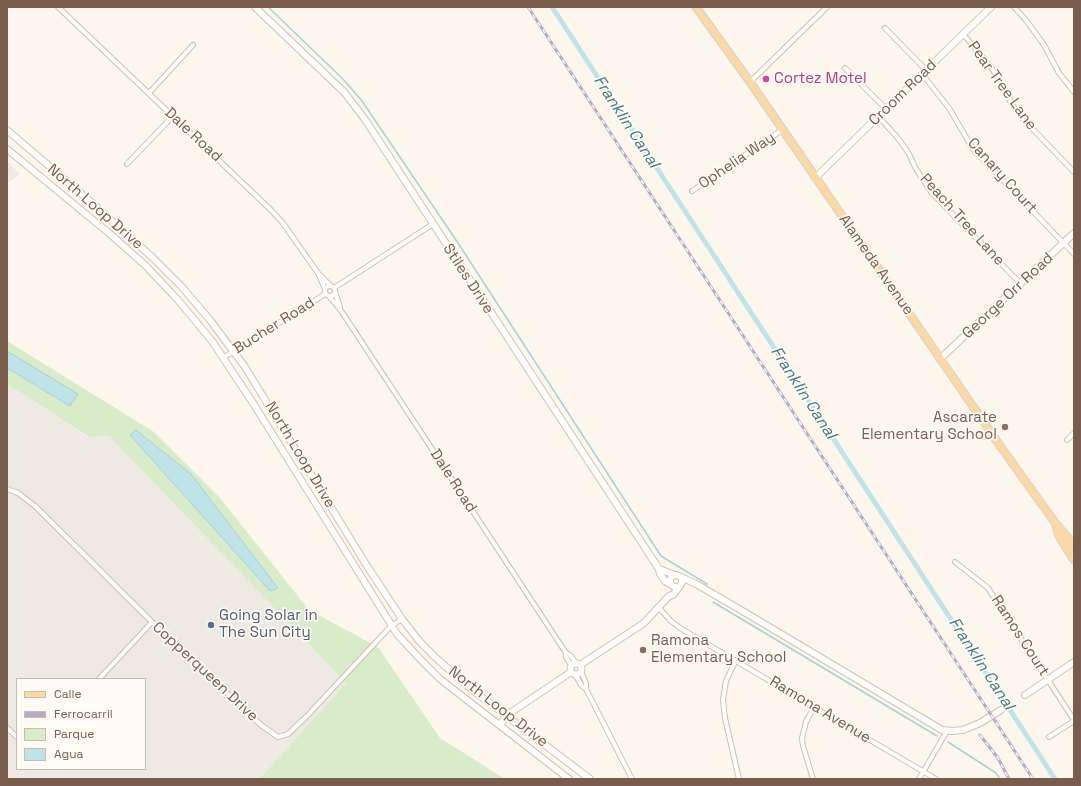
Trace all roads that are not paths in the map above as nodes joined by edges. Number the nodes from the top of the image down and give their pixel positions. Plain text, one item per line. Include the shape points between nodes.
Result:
1 (58, 7) edge
2 (256, 7) edge
3 (696, 7) edge
4 (827, 7) edge
5 (991, 7) edge
6 (1014, 7) edge
7 (885, 28) dead end
8 (963, 34) junction
9 (193, 45) dead end
10 (845, 68) dead end
11 (924, 72) junction
12 (750, 82) junction
13 (1074, 92) edge
14 (148, 93) junction
15 (886, 109) junction
16 (173, 116) junction
17 (878, 116) junction
18 (7, 130) edge
19 (782, 130) junction
20 (7, 149) edge
21 (127, 164) dead end
22 (1074, 172) edge
23 (815, 178) junction
24 (692, 191) dead end
25 (433, 224) junction
26 (1074, 233) edge
27 (129, 236) junction
28 (1064, 243) junction
29 (121, 244) junction
30 (1074, 254) edge
31 (318, 273) junction
32 (1020, 283) junction
33 (333, 289) junction
34 (326, 293) junction
35 (340, 309) junction
36 (234, 351) junction
37 (224, 358) junction
38 (941, 358) junction
39 (1074, 433) edge
40 (1067, 440) dead end
41 (318, 485) junction
42 (7, 489) edge
43 (308, 492) junction
44 (1056, 524) junction
45 (1074, 545) edge
46 (1074, 560) edge
47 (955, 562) dead end
48 (659, 569) junction
49 (678, 576) junction
50 (692, 583) junction
51 (670, 585) junction
52 (680, 587) junction
53 (669, 596) junction
54 (658, 607) junction
55 (402, 619) junction
56 (152, 622) junction
57 (391, 626) junction
58 (736, 660) junction
59 (1074, 662) edge
60 (576, 669) junction
61 (100, 678) edge
62 (1048, 679) junction
63 (1025, 695) dead end
64 (814, 707) junction
65 (1001, 710) dead end
66 (506, 715) junction
67 (1074, 720) edge
68 (500, 725) junction
69 (7, 728) edge
70 (947, 731) junction
71 (16, 736) edge
72 (1050, 737) dead end
73 (923, 772) junction
74 (569, 779) edge
75 (590, 779) edge
76 (632, 779) edge
77 (739, 779) edge
78 (813, 779) edge
79 (919, 779) edge
80 (936, 779) edge

1 - 14 street, Dale Road
2 - 25 street, Stiles Drive via 344,92 364,118
3 - 12 main road, Alameda Avenue
4 - 12 street
5 - 8 street, Croom Road
6 - 13 street via 1044,45 1059,73
7 - 11 street, Canary Court
8 - 11 street, Croom Road
8 - 22 street, Pear Tree Lane via 991,67 1023,119
9 - 14 street
10 - 15 street
11 - 15 street, Croom Road
11 - 28 street, Canary Court via 973,149
12 - 19 main road, Alameda Avenue
14 - 16 street, Dale Road
15 - 17 street, Croom Road
16 - 21 street
16 - 31 street, Dale Road via 271,210
17 - 23 street, Croom Road
17 - 32 street, Peach Tree Lane via 908,152 932,192
18 - 27 street, North Loop Drive
19 - 23 main road, Alameda Avenue
19 - 24 street, Ophelia Way
20 - 29 street, North Loop Drive
23 - 38 main road, Alameda Avenue
25 - 33 street
25 - 48 street, Stiles Drive
26 - 28 street, George Orr Road
27 - 29 street
27 - 36 street, North Loop Drive via 182,286
28 - 30 street, Canary Court
28 - 32 street, George Orr Road
29 - 37 street, North Loop Drive via 178,300
31 - 33 street, Dale Road
31 - 34 street, Dale Road
32 - 38 street, George Orr Road
33 - 34 street via 333,295
33 - 34 street via 327,286
33 - 35 street, Dale Road
34 - 35 street, Dale Road
34 - 36 street, Bucher Road
35 - 60 street, Dale Road via 566,653 570,655
36 - 37 street, Bucher Road
36 - 41 street, North Loop Drive
37 - 43 street, North Loop Drive
38 - 44 main road, Alameda Avenue
39 - 40 street
41 - 43 street
41 - 55 street, North Loop Drive
42 - 56 street, Copperqueen Drive via 18,493 35,506
43 - 57 street, North Loop Drive
44 - 45 main road, Alameda Avenue
44 - 46 main road, Alameda Avenue via 1059,536
47 - 62 street, Ramos Court via 988,588
48 - 49 street
48 - 51 street, Stiles Drive via 663,579
49 - 50 street
49 - 51 street via 670,578
49 - 52 street via 682,582
50 - 52 street
50 - 70 street
51 - 52 street
51 - 53 street
52 - 53 street
53 - 54 street
54 - 58 street, Ramona Avenue via 680,628
54 - 60 street via 644,623
55 - 57 street, Copperqueen Drive
55 - 66 street, North Loop Drive via 436,658
56 - 57 street, Copperqueen Drive via 261,725 278,737 288,734 308,716
56 - 61 street
57 - 68 street, North Loop Drive via 408,647 440,678
58 - 64 street, Ramona Avenue
58 - 77 street via 726,681 723,700
59 - 62 street
60 - 66 street
60 - 76 street, Dale Road via 581,685 586,689
62 - 63 street
62 - 67 street, Ramos Court
64 - 73 street, Ramona Avenue
64 - 78 street via 806,722 802,738
65 - 70 street via 963,730
66 - 68 street
66 - 75 street, North Loop Drive
67 - 72 street
68 - 74 street, North Loop Drive
69 - 71 street
70 - 73 street
73 - 79 street
73 - 80 street, Ramona Avenue

